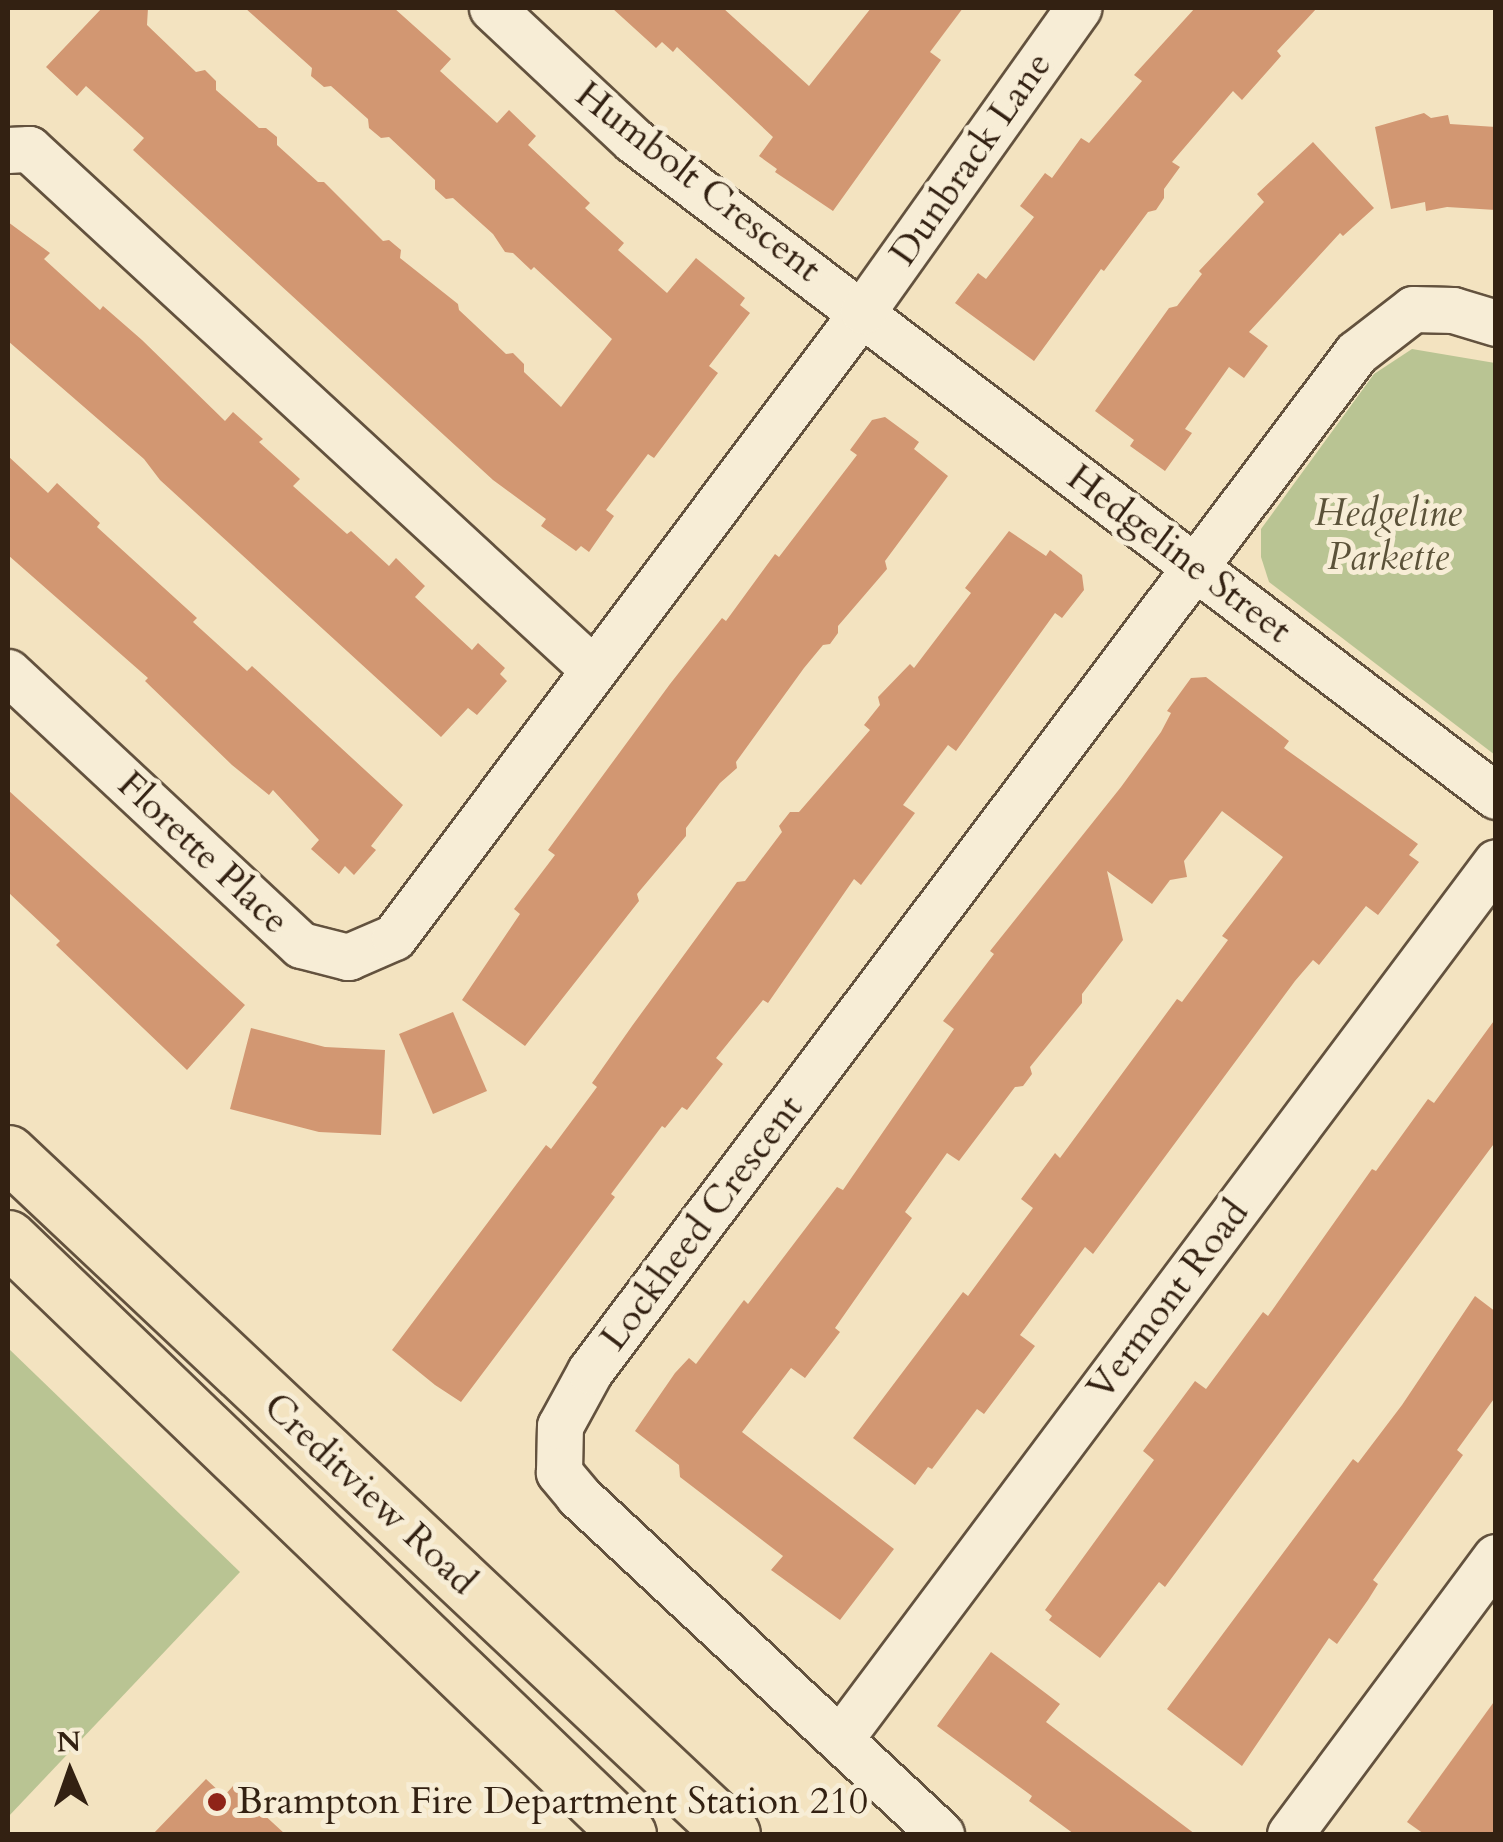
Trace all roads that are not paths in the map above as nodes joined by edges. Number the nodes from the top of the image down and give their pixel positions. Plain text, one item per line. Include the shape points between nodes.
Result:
1 (492, 8) edge
2 (1075, 9) edge
3 (8, 150) edge
4 (863, 311) junction
5 (1496, 323) edge
6 (1198, 569) junction
7 (593, 670) junction
8 (8, 672) edge
9 (1496, 796) edge
10 (1496, 862) edge
11 (8, 1153) edge
12 (8, 1238) edge
13 (1496, 1557) edge
14 (840, 1739) junction
15 (628, 1834) edge
16 (732, 1834) edge
17 (941, 1834) edge
18 (1290, 1834) edge

1 - 4 street, Humbolt Crescent via 633,140
2 - 4 street, Dunbrack Lane
3 - 7 street via 29,149
4 - 6 street, Hedgeline Street
4 - 7 street, Florette Place
5 - 6 street, Lockheed Crescent via 1453,310 1413,309 1356,353
6 - 9 street, Hedgeline Street
6 - 14 street, Lockheed Crescent via 590,1370 560,1426 559,1472 578,1495
7 - 8 street, Florette Place via 394,938 348,957 302,946
10 - 14 street, Vermont Road
11 - 16 main road, Creditview Road
12 - 15 main road, Creditview Road
13 - 18 street
14 - 17 street, Lockheed Crescent

